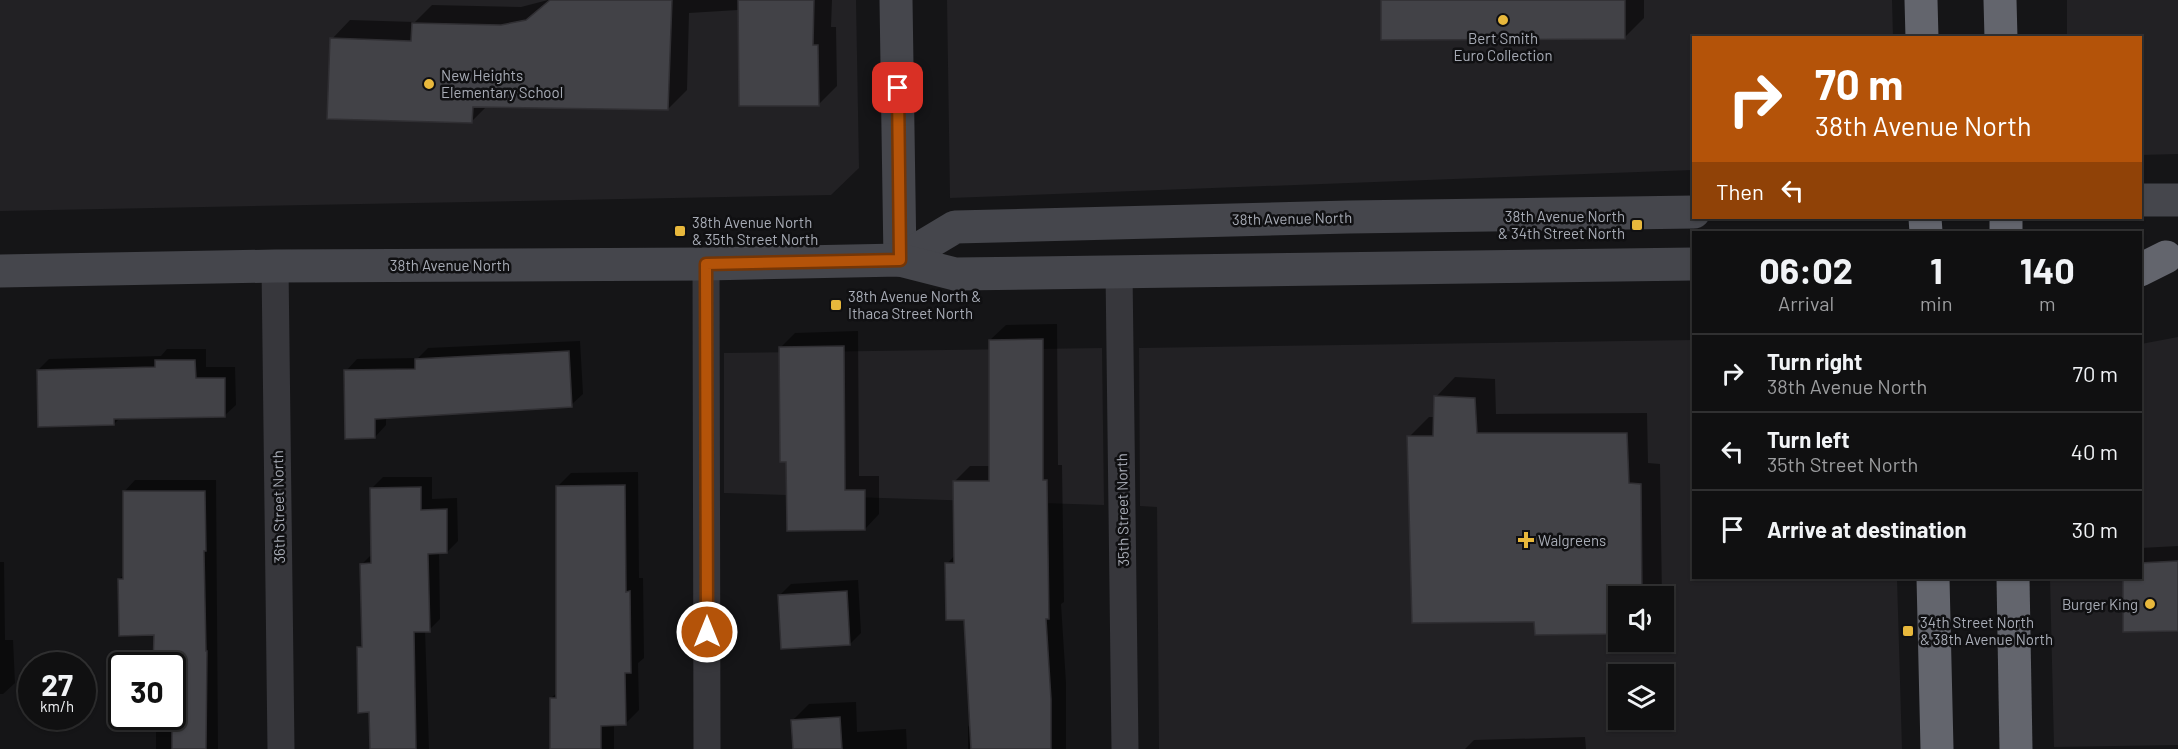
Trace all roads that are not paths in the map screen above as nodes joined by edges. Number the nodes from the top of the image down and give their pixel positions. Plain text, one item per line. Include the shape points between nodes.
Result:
1 (896, 0) edge
2 (1921, 0) edge
3 (2000, 0) edge
4 (1922, 36) edge
5 (2001, 36) edge
6 (2142, 200) edge
7 (2178, 200) edge
8 (1692, 212) edge
9 (900, 260) junction
10 (706, 264) junction
11 (1692, 264) edge
12 (275, 266) junction
13 (0, 271) edge
14 (1119, 272) junction
15 (1934, 579) edge
16 (2013, 579) edge
17 (281, 749) edge
18 (707, 749) edge
19 (1125, 749) edge
20 (1937, 749) edge
21 (2016, 749) edge

1 - 9 main road
2 - 4 highway
3 - 5 highway
6 - 7 main road
8 - 9 main road, 38th Avenue North via 955,226
9 - 10 main road, 38th Avenue North
9 - 14 main road, 38th Avenue North via 955,274
10 - 12 main road, 38th Avenue North
10 - 18 street
11 - 14 main road, 38th Avenue North
12 - 13 main road, 38th Avenue North
12 - 17 street, 36th Street North
14 - 19 street, 35th Street North
15 - 20 highway
16 - 21 highway

